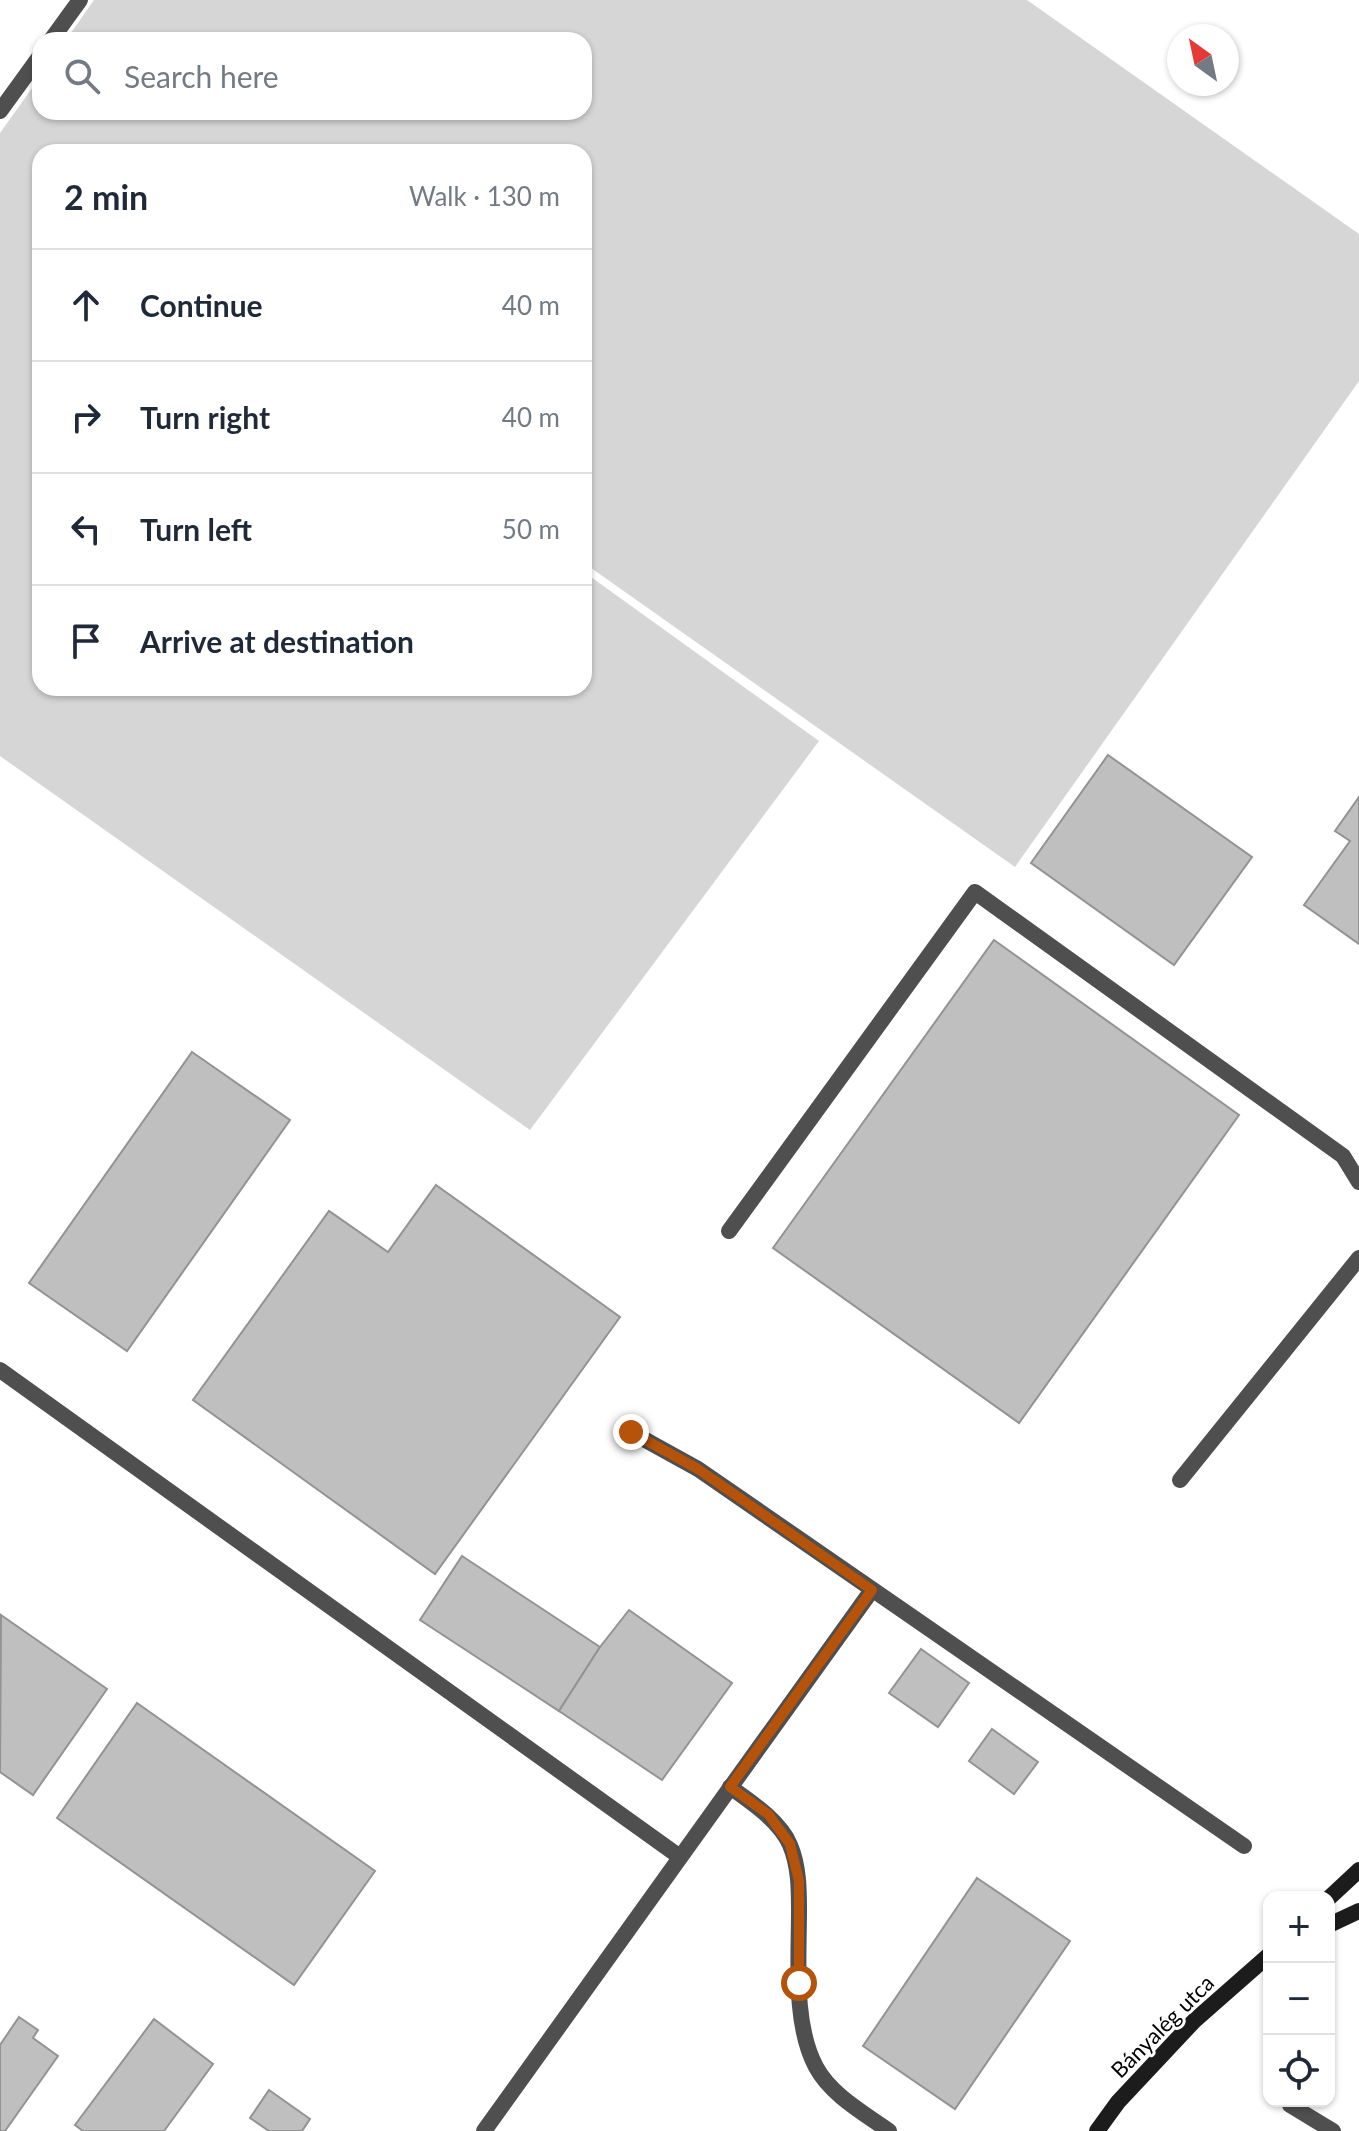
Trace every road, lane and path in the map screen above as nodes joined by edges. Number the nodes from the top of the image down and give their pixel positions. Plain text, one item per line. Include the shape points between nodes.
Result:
1 (80, 0) edge
2 (57, 32) edge
3 (32, 67) edge
4 (0, 111) edge
5 (1359, 1182) edge
6 (729, 1231) dead end
7 (1359, 1258) edge
8 (0, 1370) edge
9 (631, 1432) dead end
10 (1180, 1480) dead end
11 (872, 1590) junction
12 (730, 1787) junction
13 (1244, 1846) dead end
14 (680, 1857) junction
15 (1359, 1870) edge
16 (1335, 1892) edge
17 (1359, 1911) edge
18 (1335, 1922) edge
19 (1263, 1961) edge
20 (1293, 2107) edge
21 (484, 2131) edge
22 (889, 2131) edge
23 (1097, 2131) edge
24 (1333, 2131) edge

1 - 2 lane
3 - 4 lane
5 - 6 lane via 1343,1156 975,892
7 - 10 lane
8 - 14 lane
9 - 11 lane via 698,1469
11 - 12 lane
11 - 13 lane
12 - 14 lane
12 - 22 lane via 768,1814 790,1844 799,1881 804,2033 816,2068 835,2091
14 - 21 lane
15 - 16 street
17 - 18 street
19 - 23 street, Bányalég utca via 1194,2021
20 - 24 lane

